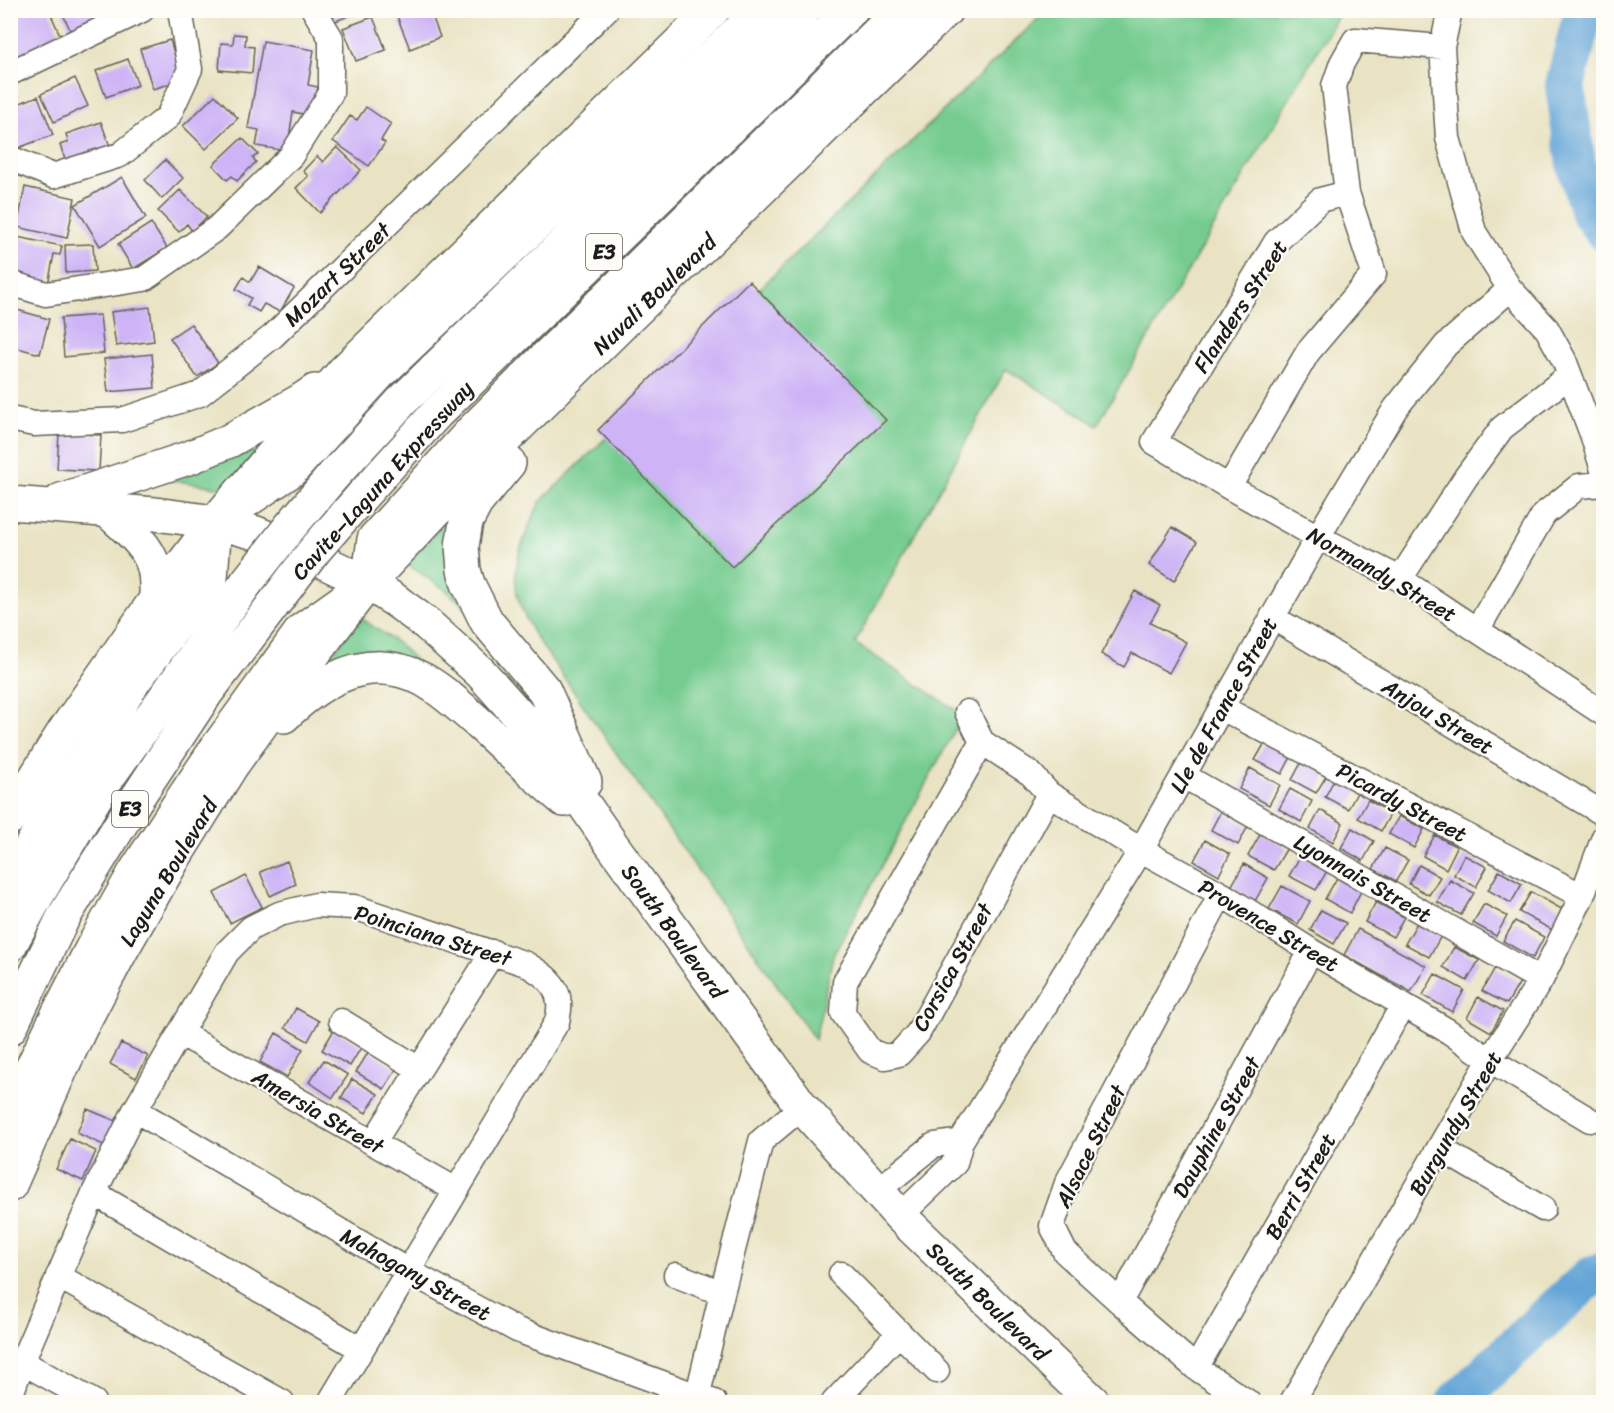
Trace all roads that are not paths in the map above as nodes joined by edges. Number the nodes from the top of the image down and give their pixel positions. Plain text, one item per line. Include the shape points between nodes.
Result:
1 (142, 10) edge
2 (180, 10) edge
3 (314, 10) edge
4 (606, 10) edge
5 (713, 10) edge
6 (761, 10) edge
7 (804, 10) edge
8 (850, 10) edge
9 (902, 10) edge
10 (946, 10) edge
11 (1450, 10) edge
12 (1442, 47) junction
13 (10, 73) edge
14 (10, 158) edge
15 (1347, 193) junction
16 (10, 283) edge
17 (1510, 289) junction
18 (625, 321) junction
19 (344, 371) junction
20 (1569, 376) junction
21 (10, 419) edge
22 (1154, 442) joint
23 (1604, 473) edge
24 (1604, 484) edge
25 (1229, 487) junction
26 (10, 503) edge
27 (45, 505) junction
28 (108, 510) junction
29 (215, 522) junction
30 (1318, 537) junction
31 (1400, 579) junction
32 (368, 583) junction
33 (156, 599) junction
34 (1272, 617) junction
35 (1477, 630) junction
36 (1222, 708) junction
37 (967, 712) dead end
38 (1604, 714) edge
39 (982, 741) junction
40 (232, 765) junction
41 (1184, 776) junction
42 (1049, 794) junction
43 (1604, 814) edge
44 (10, 818) edge
45 (1604, 837) edge
46 (610, 842) junction
47 (1141, 850) junction
48 (10, 882) edge
49 (1221, 894) junction
50 (1582, 896) junction
51 (10, 945) edge
52 (1311, 951) junction
53 (493, 952) junction
54 (1541, 980) junction
55 (1403, 1005) junction
56 (341, 1021) dead end
57 (10, 1028) edge
58 (180, 1033) junction
59 (1490, 1060) junction
60 (419, 1069) junction
61 (135, 1110) junction
62 (806, 1112) junction
63 (10, 1113) edge
64 (1590, 1120) dead end
65 (961, 1141) junction
66 (373, 1143) junction
67 (1439, 1148) junction
68 (10, 1185) edge
69 (456, 1190) junction
70 (876, 1191) junction
71 (94, 1193) junction
72 (1543, 1209) dead end
73 (900, 1216) junction
74 (408, 1271) junction
75 (841, 1274) dead end
76 (676, 1275) dead end
77 (58, 1276) junction
78 (722, 1293) junction
79 (1120, 1302) junction
80 (899, 1333) junction
81 (361, 1349) junction
82 (22, 1362) junction
83 (1196, 1368) junction
84 (937, 1371) dead end
85 (10, 1398) edge
86 (703, 1400) edge
87 (94, 1402) edge
88 (282, 1402) edge
89 (330, 1402) edge
90 (834, 1402) edge
91 (1093, 1402) edge
92 (1248, 1402) edge
93 (1292, 1402) edge

1 - 13 street
2 - 14 street via 190,69 168,117 120,155 53,176
3 - 16 street via 330,38 331,93 291,156 217,228 144,279 46,294
4 - 21 street, Mozart Street via 273,336 200,394 122,420 34,424
5 - 19 main road
6 - 29 main road via 380,374 292,470
7 - 51 main road, Cavite–Laguna Expressway / E3, bridge via 402,402 333,476 247,582 104,783
8 - 57 main road, Cavite–Laguna Expressway / E3, bridge via 437,413 314,551 207,692 135,801 63,918
9 - 32 main road via 470,433 374,539
10 - 18 main road, Nuvali Boulevard
11 - 12 street
12 - 15 street via 1355,40 1334,86
12 - 17 street via 1448,138 1474,232
15 - 22 street, Flanders Street via 1320,200 1276,242
15 - 25 street via 1374,274 1308,352
17 - 20 street via 1547,329
17 - 30 street, Lle de France Street via 1446,345 1424,372 1395,410
18 - 32 main road, Nuvali Boulevard via 477,467
18 - 46 main road via 568,404 476,503 466,522 462,546 464,570 477,603 544,690
19 - 27 main road via 229,441
19 - 29 main road
20 - 23 street
20 - 31 street via 1502,428
22 - 25 street, Normandy Street
24 - 35 street via 1579,486 1544,514
25 - 30 street, Normandy Street
26 - 27 main road, South Boulevard
27 - 28 main road, South Boulevard
28 - 29 main road, South Boulevard
28 - 33 main road via 149,556 156,578
29 - 32 main road, South Boulevard via 256,533
29 - 33 main road
29 - 48 main road via 211,578 135,680
30 - 31 street, Normandy Street
30 - 34 street, Lle de France Street
31 - 35 street, Normandy Street
32 - 40 main road, Laguna Boulevard
32 - 46 main road, South Boulevard via 427,624 496,688
32 - 63 main road via 302,630 177,807 92,948
33 - 44 main road via 63,733
34 - 36 street, Lle de France Street
34 - 43 street, Anjou Street
35 - 38 street, Normandy Street
36 - 41 street, Lle de France Street
36 - 50 street, Picardy Street
37 - 39 street, Provence Street
39 - 42 street, Provence Street via 1031,774
39 - 42 street, Corsica Street via 845,982 843,1013 870,1051 885,1057 899,1054 918,1033
40 - 46 main road via 321,685 361,669 392,669 409,673 439,690
40 - 68 main road, Laguna Boulevard via 100,989
41 - 47 street, Lle de France Street
41 - 54 street, Lyonnais Street
42 - 47 street, Provence Street
45 - 50 street, Burgundy Street
46 - 62 main road, South Boulevard
47 - 49 street, Provence Street
47 - 65 street, Lle de France Street
49 - 52 street, Provence Street
49 - 79 street, Alsace Street via 1068,1183 1052,1226 1065,1252
50 - 54 street, Burgundy Street
52 - 55 street, Provence Street
52 - 79 street, Dauphine Street
53 - 58 street, Poinciana Street via 354,907 316,905 279,914 251,928 227,952
53 - 60 street
53 - 69 street, Poinciana Street via 542,974 554,986 560,1003 557,1022
54 - 59 street, Burgundy Street
55 - 59 street, Provence Street
55 - 83 street, Berri Street
56 - 60 street
58 - 61 street, Poinciana Street
58 - 66 street, Amersia Street
59 - 64 street, Provence Street
59 - 67 street, Burgundy Street
60 - 66 street
61 - 71 street, Poinciana Street
61 - 74 street, Mahogany Street
62 - 70 main road, South Boulevard
62 - 78 street via 756,1160
65 - 70 street via 934,1145
65 - 73 street, Lle de France Street via 955,1163
66 - 69 street, Amersia Street
67 - 72 street
67 - 93 street, Burgundy Street
69 - 74 street, Poinciana Street
70 - 73 main road, South Boulevard
71 - 77 street, Poinciana Street
71 - 81 street
73 - 91 main road, South Boulevard
74 - 81 street, Poinciana Street
74 - 86 street, Mahogany Street via 517,1330
75 - 80 street
76 - 78 street
77 - 82 street, Poinciana Street
77 - 88 street
78 - 86 street
79 - 83 street, Alsace Street
80 - 84 street
80 - 90 street
81 - 89 street, Poinciana Street
82 - 85 street, Poinciana Street
82 - 87 street
83 - 92 street, Alsace Street

